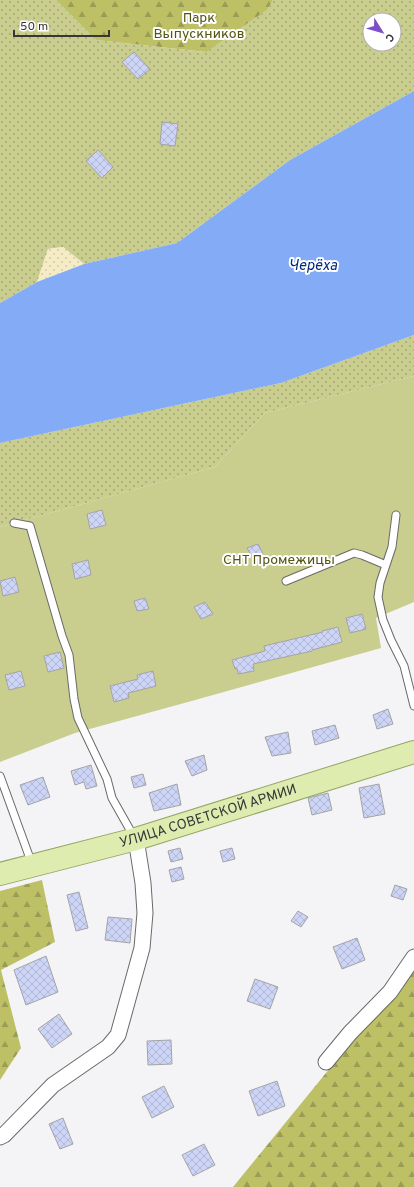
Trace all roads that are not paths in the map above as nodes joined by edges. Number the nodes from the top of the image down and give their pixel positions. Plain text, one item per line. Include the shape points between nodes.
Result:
1 (396, 515) dead end
2 (14, 523) dead end
3 (386, 565) junction
4 (286, 581) dead end
5 (414, 706) edge
6 (414, 752) edge
7 (0, 776) edge
8 (136, 839) junction
9 (32, 866) junction
10 (0, 874) edge
11 (414, 957) edge
12 (326, 1062) dead end
13 (0, 1137) edge

1 - 3 lane via 392,547
2 - 8 lane via 30,526 69,655 78,718 107,779 112,798
3 - 4 lane via 354,553
3 - 5 lane via 378,597 383,620 404,666
6 - 8 main road, УЛИЦА СОВЕТСКОЙ АРМИИ
7 - 9 lane
8 - 9 main road, УЛИЦА СОВЕТСКОЙ АРМИИ
8 - 13 street via 145,913 142,948 118,1035 108,1047 53,1085
9 - 10 main road, УЛИЦА СОВЕТСКОЙ АРМИИ
11 - 12 street via 390,992

